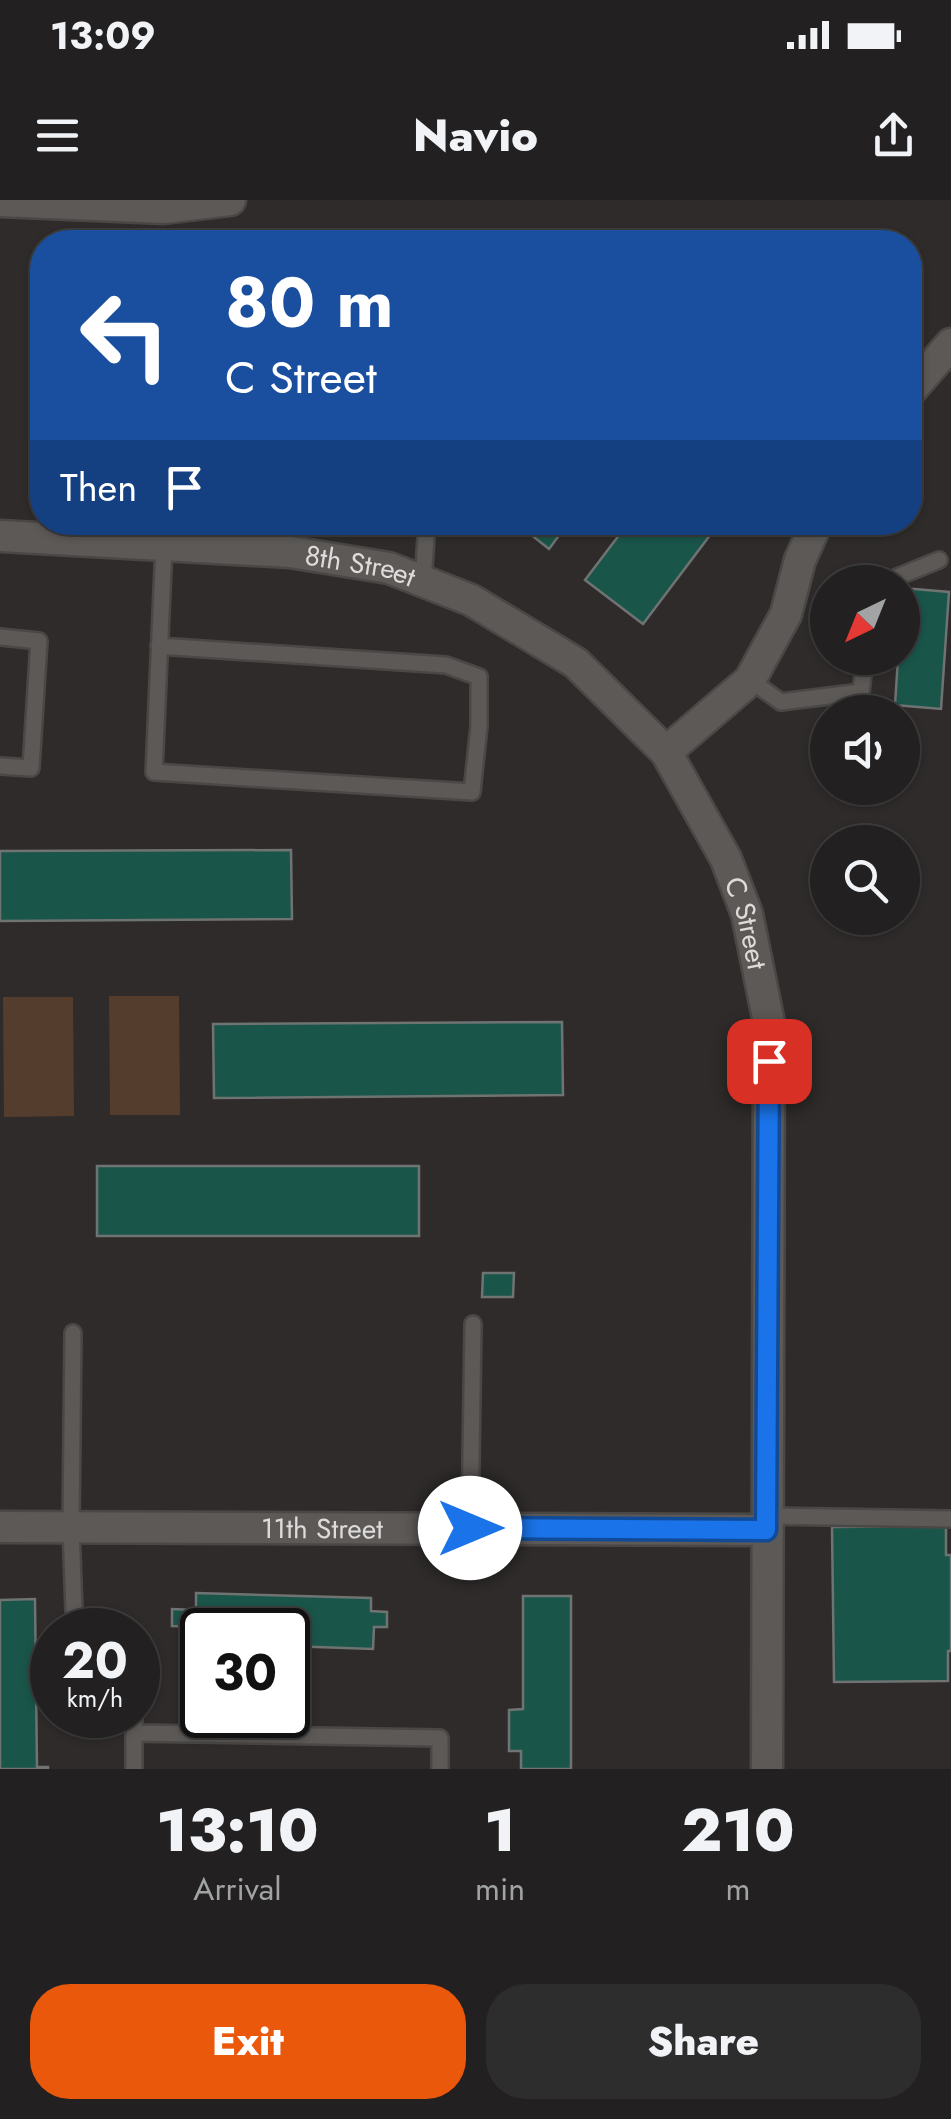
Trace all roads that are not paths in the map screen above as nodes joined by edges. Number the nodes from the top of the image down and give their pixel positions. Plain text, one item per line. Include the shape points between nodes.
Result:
1 (230, 200) edge
2 (0, 201) edge
3 (951, 344) edge
4 (922, 377) edge
5 (209, 535) edge
6 (426, 535) edge
7 (811, 535) edge
8 (0, 536) edge
9 (164, 545) junction
10 (939, 560) dead end
11 (920, 568) edge
12 (423, 582) junction
13 (0, 637) edge
14 (159, 646) junction
15 (863, 675) edge
16 (750, 680) junction
17 (666, 752) junction
18 (0, 766) edge
19 (473, 1324) dead end
20 (72, 1333) dead end
21 (951, 1519) edge
22 (767, 1523) junction
23 (0, 1526) edge
24 (71, 1527) junction
25 (470, 1528) junction
26 (74, 1608) edge
27 (160, 1734) edge
28 (134, 1738) edge
29 (134, 1769) edge
30 (440, 1769) edge
31 (767, 1769) edge

1 - 2 street via 164,208
3 - 4 street
5 - 9 street, 8th Street
5 - 12 street, 8th Street via 388,568
6 - 12 lane
7 - 16 street via 786,614
8 - 9 street, 8th Street
9 - 14 lane
10 - 11 lane
12 - 17 street, 8th Street via 472,600 576,664
13 - 18 lane via 40,641 31,768
14 - 14 lane via 154,772 472,792 479,677 446,664
15 - 16 lane via 862,692 780,702
16 - 17 street
17 - 22 street, C Street via 726,859 747,914 770,1023
19 - 25 lane
20 - 24 lane
21 - 22 lane
22 - 25 street, 11th Street
22 - 31 street, C Street
23 - 24 street, 11th Street
24 - 25 street, 11th Street
24 - 26 lane
27 - 30 lane via 440,1738
28 - 29 lane

